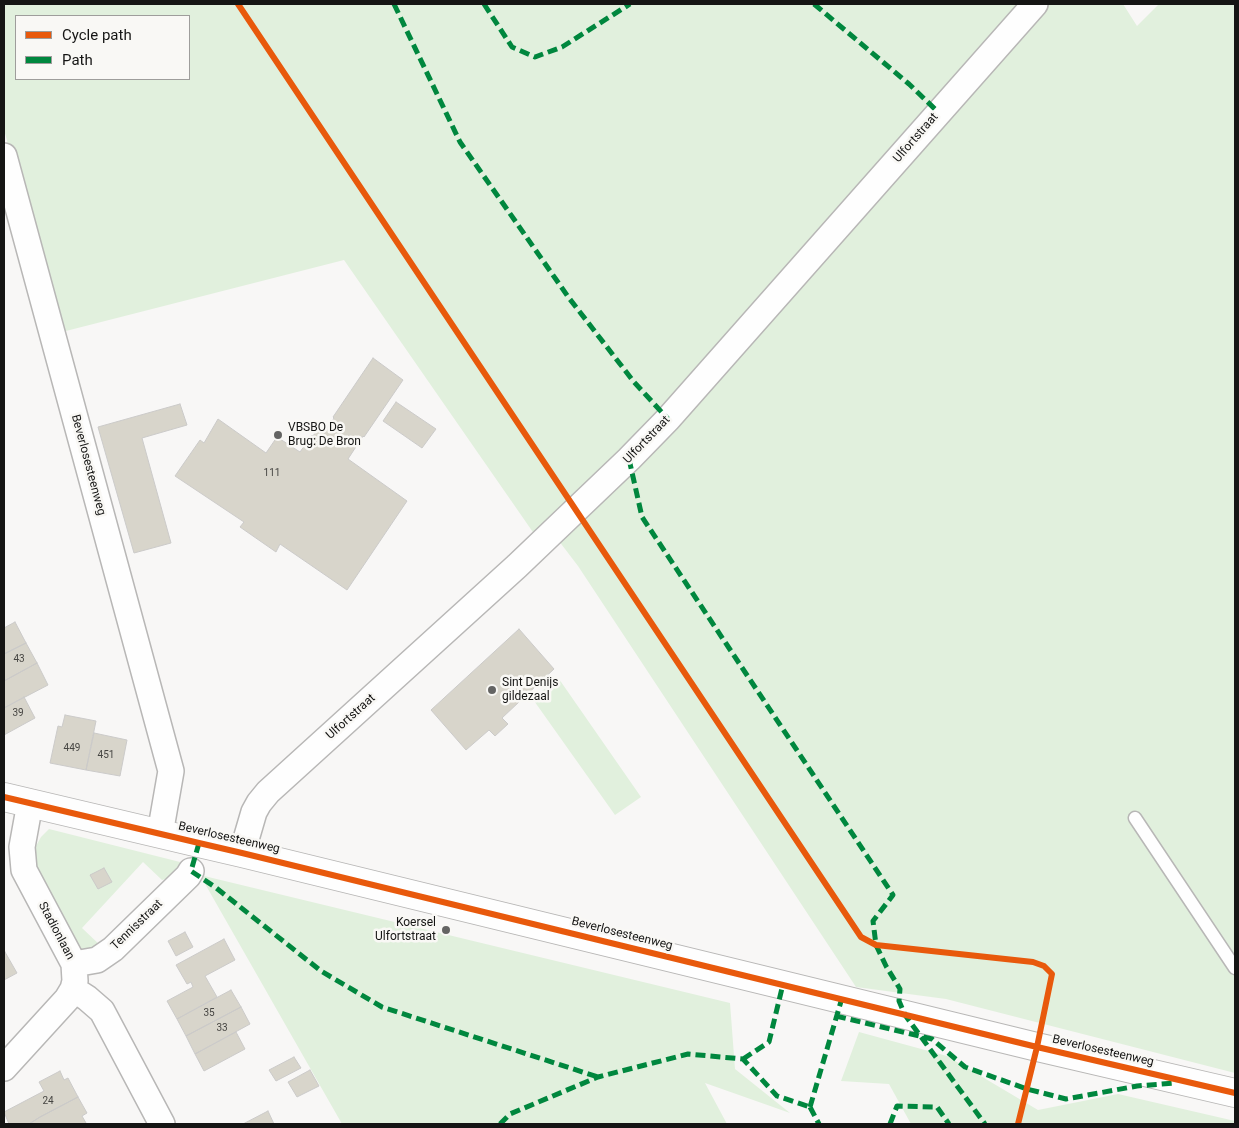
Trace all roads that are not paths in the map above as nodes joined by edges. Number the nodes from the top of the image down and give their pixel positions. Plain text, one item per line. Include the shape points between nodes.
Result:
1 (1036, 4) edge
2 (4, 156) edge
3 (4, 797) edge
4 (30, 803) junction
5 (1135, 818) dead end
6 (160, 834) junction
7 (242, 853) junction
8 (191, 871) dead end
9 (74, 964) junction
10 (1235, 968) edge
11 (73, 989) junction
12 (4, 1068) edge
13 (1235, 1093) edge
14 (162, 1124) edge

1 - 7 street, Ulfortstraat via 629,460 268,792 254,812
2 - 6 street, Beverlosesteenweg via 171,771
3 - 4 street, Beverlosesteenweg
4 - 6 street, Beverlosesteenweg
4 - 9 street, Stadionlaan via 22,847 24,870
5 - 10 lane
6 - 7 street, Beverlosesteenweg
7 - 13 street, Beverlosesteenweg
8 - 9 street, Tennisstraat via 113,949 97,960
9 - 11 street, Stadionlaan
11 - 12 street via 68,999
11 - 14 street via 102,1011

